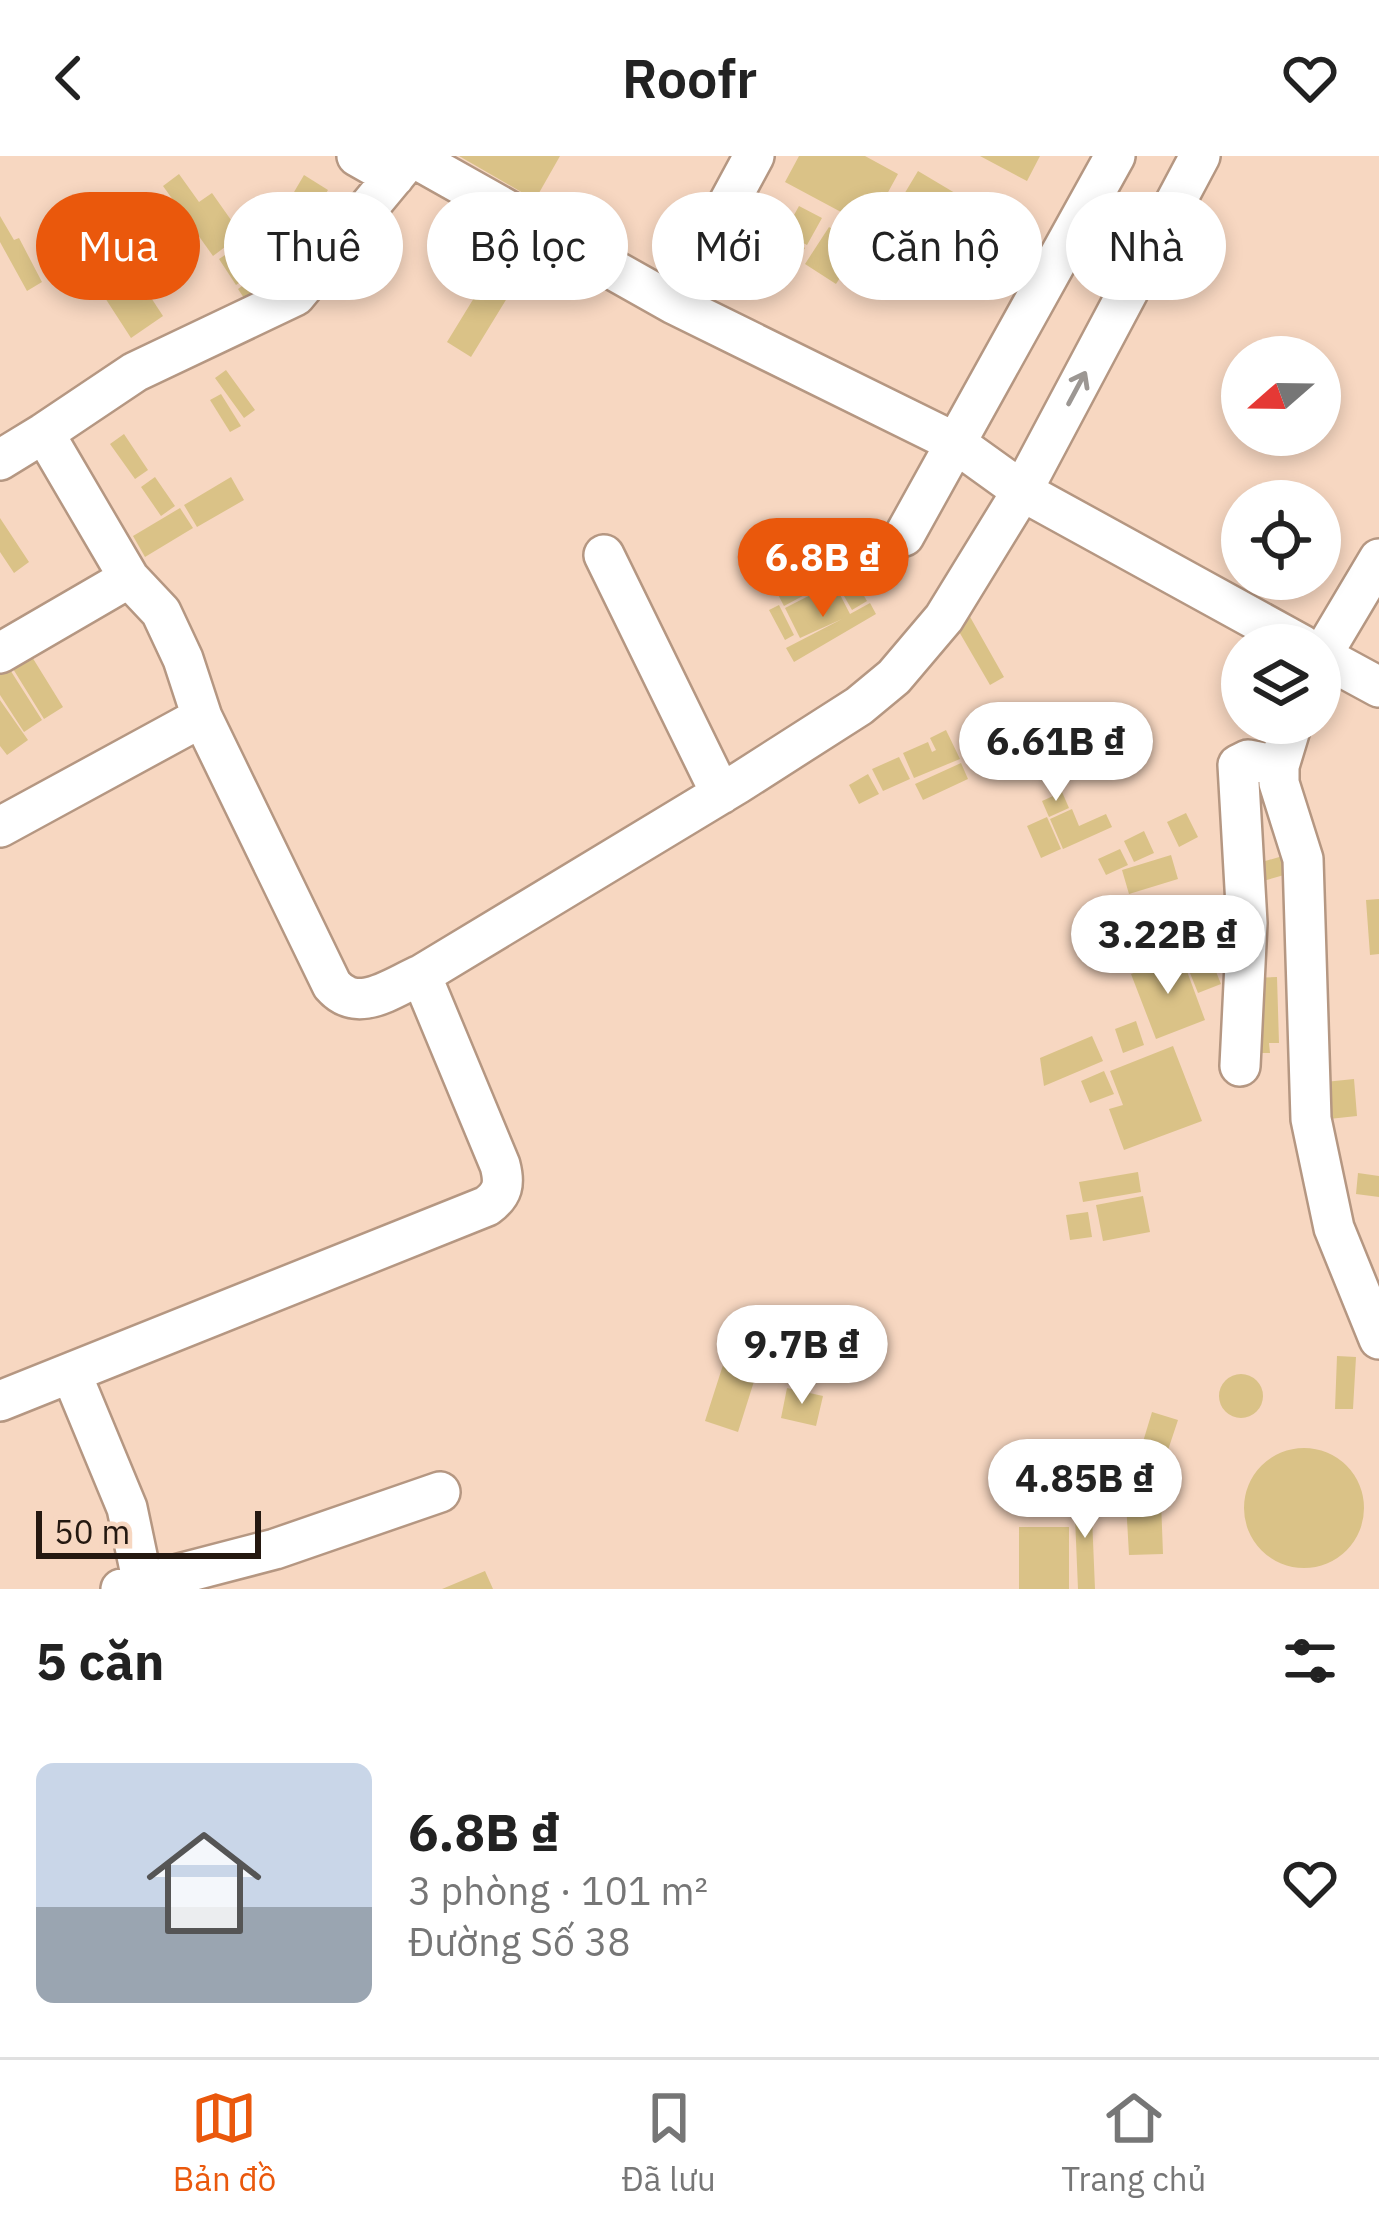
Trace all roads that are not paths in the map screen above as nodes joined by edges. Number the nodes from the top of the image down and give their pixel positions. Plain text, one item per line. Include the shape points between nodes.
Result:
1 (357, 156) edge
2 (754, 156) edge
3 (1115, 156) edge
4 (1200, 156) edge
5 (406, 163) edge
6 (674, 304) junction
7 (44, 433) junction
8 (954, 442) junction
9 (0, 460) edge
10 (1022, 491) junction
11 (904, 536) dead end
12 (604, 555) dead end
13 (1379, 559) edge
14 (129, 578) junction
15 (1264, 624) edge
16 (1339, 624) edge
17 (0, 653) edge
18 (1341, 667) edge
19 (1379, 687) edge
20 (202, 717) junction
21 (1286, 744) edge
22 (1279, 766) junction
23 (721, 794) junction
24 (0, 827) edge
25 (422, 975) junction
26 (1240, 1066) dead end
27 (1379, 1339) edge
28 (71, 1373) junction
29 (0, 1401) edge
30 (440, 1492) dead end
31 (132, 1587) edge

1 - 5 street
2 - 6 street
3 - 8 street
10 -> 4 street
5 - 6 street
5 - 7 street via 295,296 135,373
6 - 8 street
7 - 9 street
7 - 14 street
8 - 10 street
8 - 11 street
10 - 15 street
10 - 23 street via 944,619 893,677
12 - 23 street
13 - 16 street
14 - 17 street
14 - 20 street via 161,612
18 - 19 street
20 - 24 street
20 - 25 street via 343,998 357,1001
21 - 22 street
22 - 26 street via 1238,764 1247,923
22 - 27 street via 1303,859 1311,1119 1320,1174
23 - 25 street
25 - 28 street via 500,1165 499,1197
28 - 29 street
28 - 31 street via 127,1508
30 - 31 street

